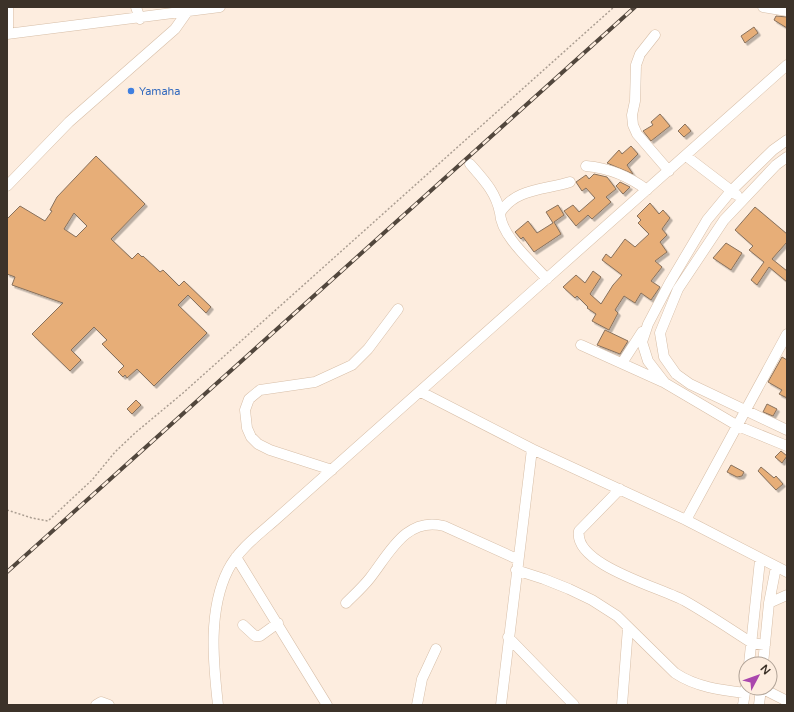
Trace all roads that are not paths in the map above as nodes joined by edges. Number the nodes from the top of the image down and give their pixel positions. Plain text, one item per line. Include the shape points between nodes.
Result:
1 (8, 7) edge
2 (136, 7) edge
3 (220, 7) edge
4 (763, 7) edge
5 (787, 11) edge
6 (187, 12) junction
7 (140, 18) junction
8 (8, 34) edge
9 (654, 35) dead end
10 (787, 65) edge
11 (787, 140) edge
12 (686, 156) junction
13 (787, 157) edge
14 (470, 164) dead end
15 (586, 166) dead end
16 (669, 171) junction
17 (570, 182) dead end
18 (7, 186) edge
19 (648, 190) junction
20 (731, 191) junction
21 (743, 200) junction
22 (500, 213) junction
23 (547, 280) junction
24 (674, 286) junction
25 (398, 309) dead end
26 (648, 324) junction
27 (787, 334) edge
28 (581, 345) dead end
29 (622, 363) junction
30 (666, 383) junction
31 (421, 392) junction
32 (746, 411) junction
33 (738, 426) junction
34 (787, 430) edge
35 (787, 446) edge
36 (532, 449) junction
37 (332, 470) junction
38 (620, 489) junction
39 (686, 520) junction
40 (236, 557) junction
41 (517, 559) junction
42 (760, 560) junction
43 (776, 567) junction
44 (516, 570) junction
45 (787, 572) edge
46 (787, 595) edge
47 (346, 603) dead end
48 (769, 603) junction
49 (278, 623) junction
50 (243, 625) dead end
51 (628, 628) junction
52 (508, 637) junction
53 (752, 643) junction
54 (765, 645) junction
55 (436, 649) dead end
56 (750, 656) edge
57 (764, 656) edge
58 (738, 689) edge
59 (777, 696) edge
60 (787, 701) edge
61 (96, 705) edge
62 (109, 705) edge
63 (218, 705) edge
64 (327, 705) edge
65 (417, 705) edge
66 (501, 705) edge
67 (574, 705) edge
68 (622, 705) edge

1 - 8 street
2 - 7 street
3 - 6 street
4 - 5 street
6 - 7 street
6 - 18 street via 175,29 69,122
7 - 8 street
9 - 16 street via 640,54 636,65 633,125 637,134
10 - 12 street
11 - 20 street via 773,150
12 - 16 street
12 - 20 street
13 - 21 street
14 - 22 street via 490,188 497,200
15 - 19 street via 601,167 625,176
16 - 19 street
17 - 22 street via 529,190 510,202
19 - 23 street
20 - 21 street
20 - 24 street via 707,220
21 - 24 street via 724,220
22 - 23 street via 500,222 509,236
23 - 31 street
24 - 26 street
24 - 32 street via 660,333 664,357 676,374 690,384
25 - 37 street via 368,349 352,365 315,382 260,390 249,399 245,410 247,428 258,444
26 - 29 street
26 - 30 street via 642,342 648,361
27 - 32 street
28 - 29 street
29 - 30 street
30 - 33 street
31 - 36 street
31 - 37 street
32 - 33 street
32 - 34 street
33 - 35 street
33 - 39 street
36 - 38 street
36 - 41 street
37 - 40 street
38 - 39 street
38 - 53 street via 579,531 580,543 599,562 612,570 684,600
39 - 42 street
40 - 49 street
40 - 63 street via 228,569 214,628
41 - 44 street
41 - 47 street via 444,526 422,525 394,545 370,579
42 - 43 street
42 - 53 street
43 - 45 street
43 - 48 street
44 - 51 street via 592,600 617,616
44 - 52 street
46 - 48 street
48 - 54 street
49 - 50 street via 260,636 255,636
49 - 64 street
51 - 58 street via 675,673 685,679 713,689
51 - 68 street
52 - 66 street
52 - 67 street
53 - 54 street
53 - 56 street
54 - 57 street
55 - 65 street via 422,679
59 - 60 street
61 - 62 street via 101,702

